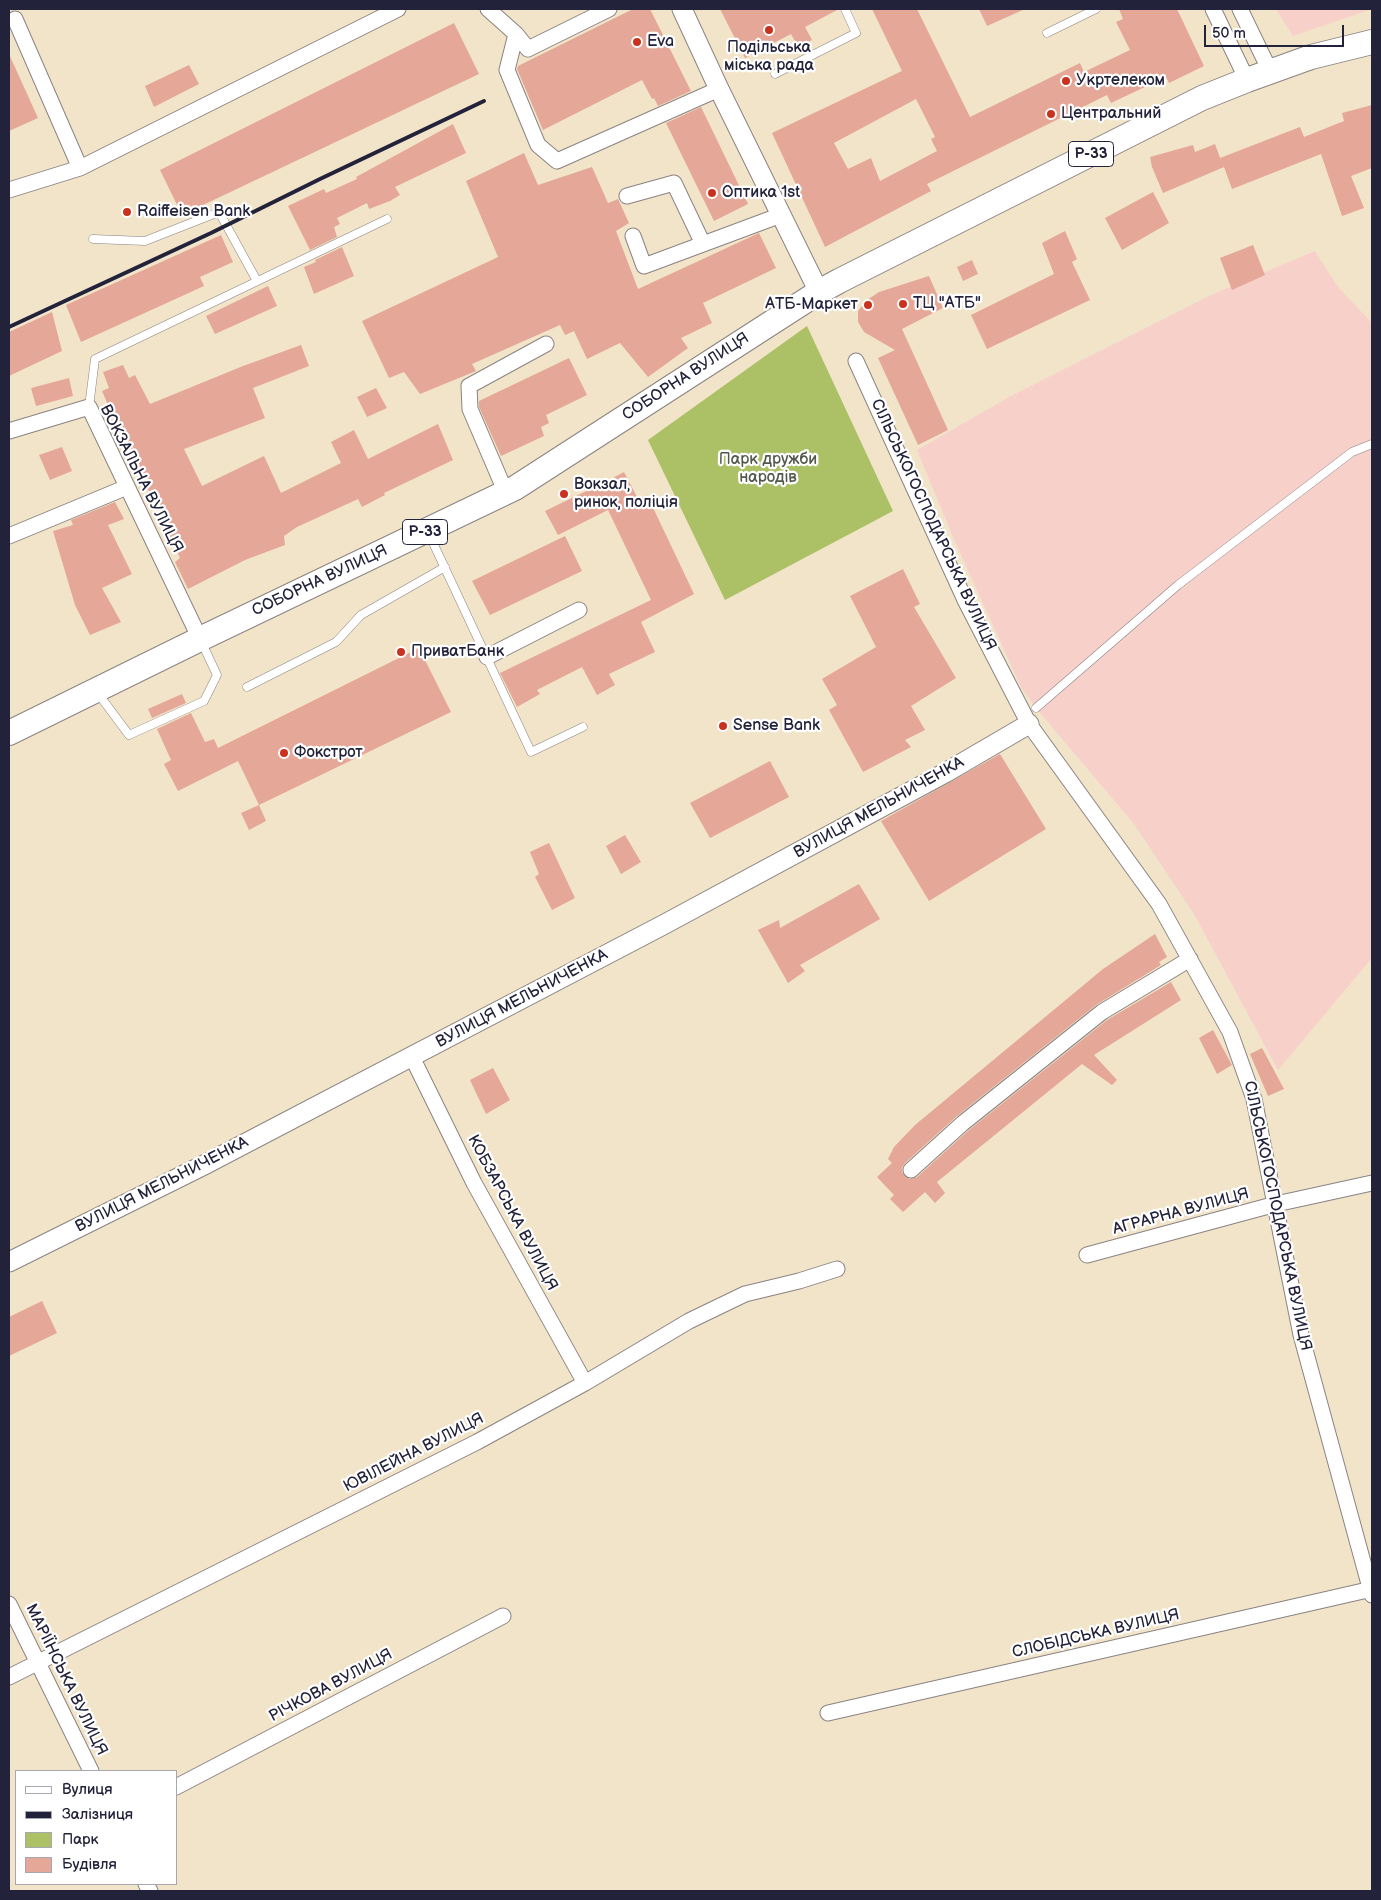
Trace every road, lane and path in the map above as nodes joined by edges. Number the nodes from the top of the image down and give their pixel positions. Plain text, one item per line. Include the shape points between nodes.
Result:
1 (398, 9) edge
2 (488, 9) edge
3 (609, 9) edge
4 (682, 9) edge
5 (845, 9) edge
6 (1096, 9) edge
7 (1213, 9) edge
8 (1240, 9) edge
9 (15, 19) dead end
10 (1047, 33) dead end
11 (516, 34) junction
12 (1372, 42) edge
13 (1270, 71) junction
14 (775, 74) dead end
15 (1246, 80) junction
16 (719, 89) junction
17 (80, 168) junction
18 (9, 190) edge
19 (627, 196) dead end
20 (781, 215) junction
21 (387, 218) dead end
22 (633, 236) dead end
23 (93, 239) dead end
24 (703, 244) junction
25 (257, 281) junction
26 (819, 292) junction
27 (546, 344) dead end
28 (856, 361) dead end
29 (88, 407) junction
30 (9, 431) edge
31 (1372, 444) edge
32 (127, 487) junction
33 (506, 493) junction
34 (428, 530) junction
35 (9, 536) edge
36 (445, 567) junction
37 (579, 610) dead end
38 (200, 638) junction
39 (487, 657) junction
40 (247, 687) dead end
41 (96, 690) junction
42 (1032, 716) junction
43 (583, 727) dead end
44 (9, 733) edge
45 (1190, 959) junction
46 (412, 1057) junction
47 (911, 1170) dead end
48 (1372, 1182) edge
49 (1276, 1204) junction
50 (1087, 1255) dead end
51 (9, 1262) edge
52 (837, 1269) dead end
53 (585, 1383) junction
54 (1372, 1591) edge
55 (9, 1604) edge
56 (503, 1616) dead end
57 (38, 1662) junction
58 (9, 1677) edge
59 (828, 1713) dead end
60 (91, 1770) edge
61 (178, 1786) edge

1 - 17 street
2 - 11 street
3 - 11 street via 528,49
4 - 16 street
5 - 14 lane via 856,33
6 - 10 lane
7 - 15 street
8 - 13 street
9 - 17 street
11 - 16 street via 507,70 538,145 557,161
12 - 13 main road, СОБОРНА ВУЛИЦЯ / Р-33
13 - 15 main road, СОБОРНА ВУЛИЦЯ / Р-33
15 - 26 main road, СОБОРНА ВУЛИЦЯ / Р-33 via 1202,98
16 - 20 street
17 - 18 street
19 - 24 street via 674,183
20 - 24 street
20 - 26 street
21 - 25 lane
22 - 24 street via 644,266
23 - 25 lane via 145,242 219,212
25 - 29 lane via 95,359
26 - 33 main road, СОБОРНА ВУЛИЦЯ / Р-33
27 - 33 street via 469,386 470,409
28 - 42 street, СІЛЬСЬКОГОСПОДАРСЬКА ВУЛИЦЯ via 964,600
29 - 30 street, ВОКЗАЛЬНА ВУЛИЦЯ
29 - 32 street, ВОКЗАЛЬНА ВУЛИЦЯ
31 - 42 lane via 1352,452 1178,585
32 - 35 street
32 - 38 street, ВОКЗАЛЬНА ВУЛИЦЯ
33 - 34 main road, СОБОРНА ВУЛИЦЯ / Р-33
34 - 36 lane
34 - 38 main road, СОБОРНА ВУЛИЦЯ / Р-33
36 - 39 lane
36 - 40 lane via 361,615 336,642
37 - 39 street
38 - 41 main road, СОБОРНА ВУЛИЦЯ / Р-33
38 - 41 lane via 218,675 204,701 129,735
39 - 43 lane via 531,752
41 - 44 main road, СОБОРНА ВУЛИЦЯ / Р-33
42 - 45 street, СІЛЬСЬКОГОСПОДАРСЬКА ВУЛИЦЯ via 1159,904
42 - 46 street, ВУЛИЦЯ МЕЛЬНИЧЕНКА via 945,773
45 - 47 street via 1102,1012 963,1123
45 - 49 street, СІЛЬСЬКОГОСПОДАРСЬКА ВУЛИЦЯ via 1233,1040 1254,1099
46 - 51 street, ВУЛИЦЯ МЕЛЬНИЧЕНКА
46 - 53 street, КОБЗАРСЬКА ВУЛИЦЯ via 474,1183
48 - 49 street, АГРАРНА ВУЛИЦЯ
49 - 50 street, АГРАРНА ВУЛИЦЯ
49 - 54 street, СІЛЬСЬКОГОСПОДАРСЬКА ВУЛИЦЯ via 1301,1334
52 - 53 street, ЮВІЛЕЙНА ВУЛИЦЯ via 745,1294 689,1321
53 - 57 street, ЮВІЛЕЙНА ВУЛИЦЯ via 468,1446
54 - 59 street, СЛОБІДСЬКА ВУЛИЦЯ
55 - 57 street, МАРІЇНСЬКА ВУЛИЦЯ
56 - 61 street, РІЧКОВА ВУЛИЦЯ
57 - 58 street, ЮВІЛЕЙНА ВУЛИЦЯ
57 - 60 street, МАРІЇНСЬКА ВУЛИЦЯ

